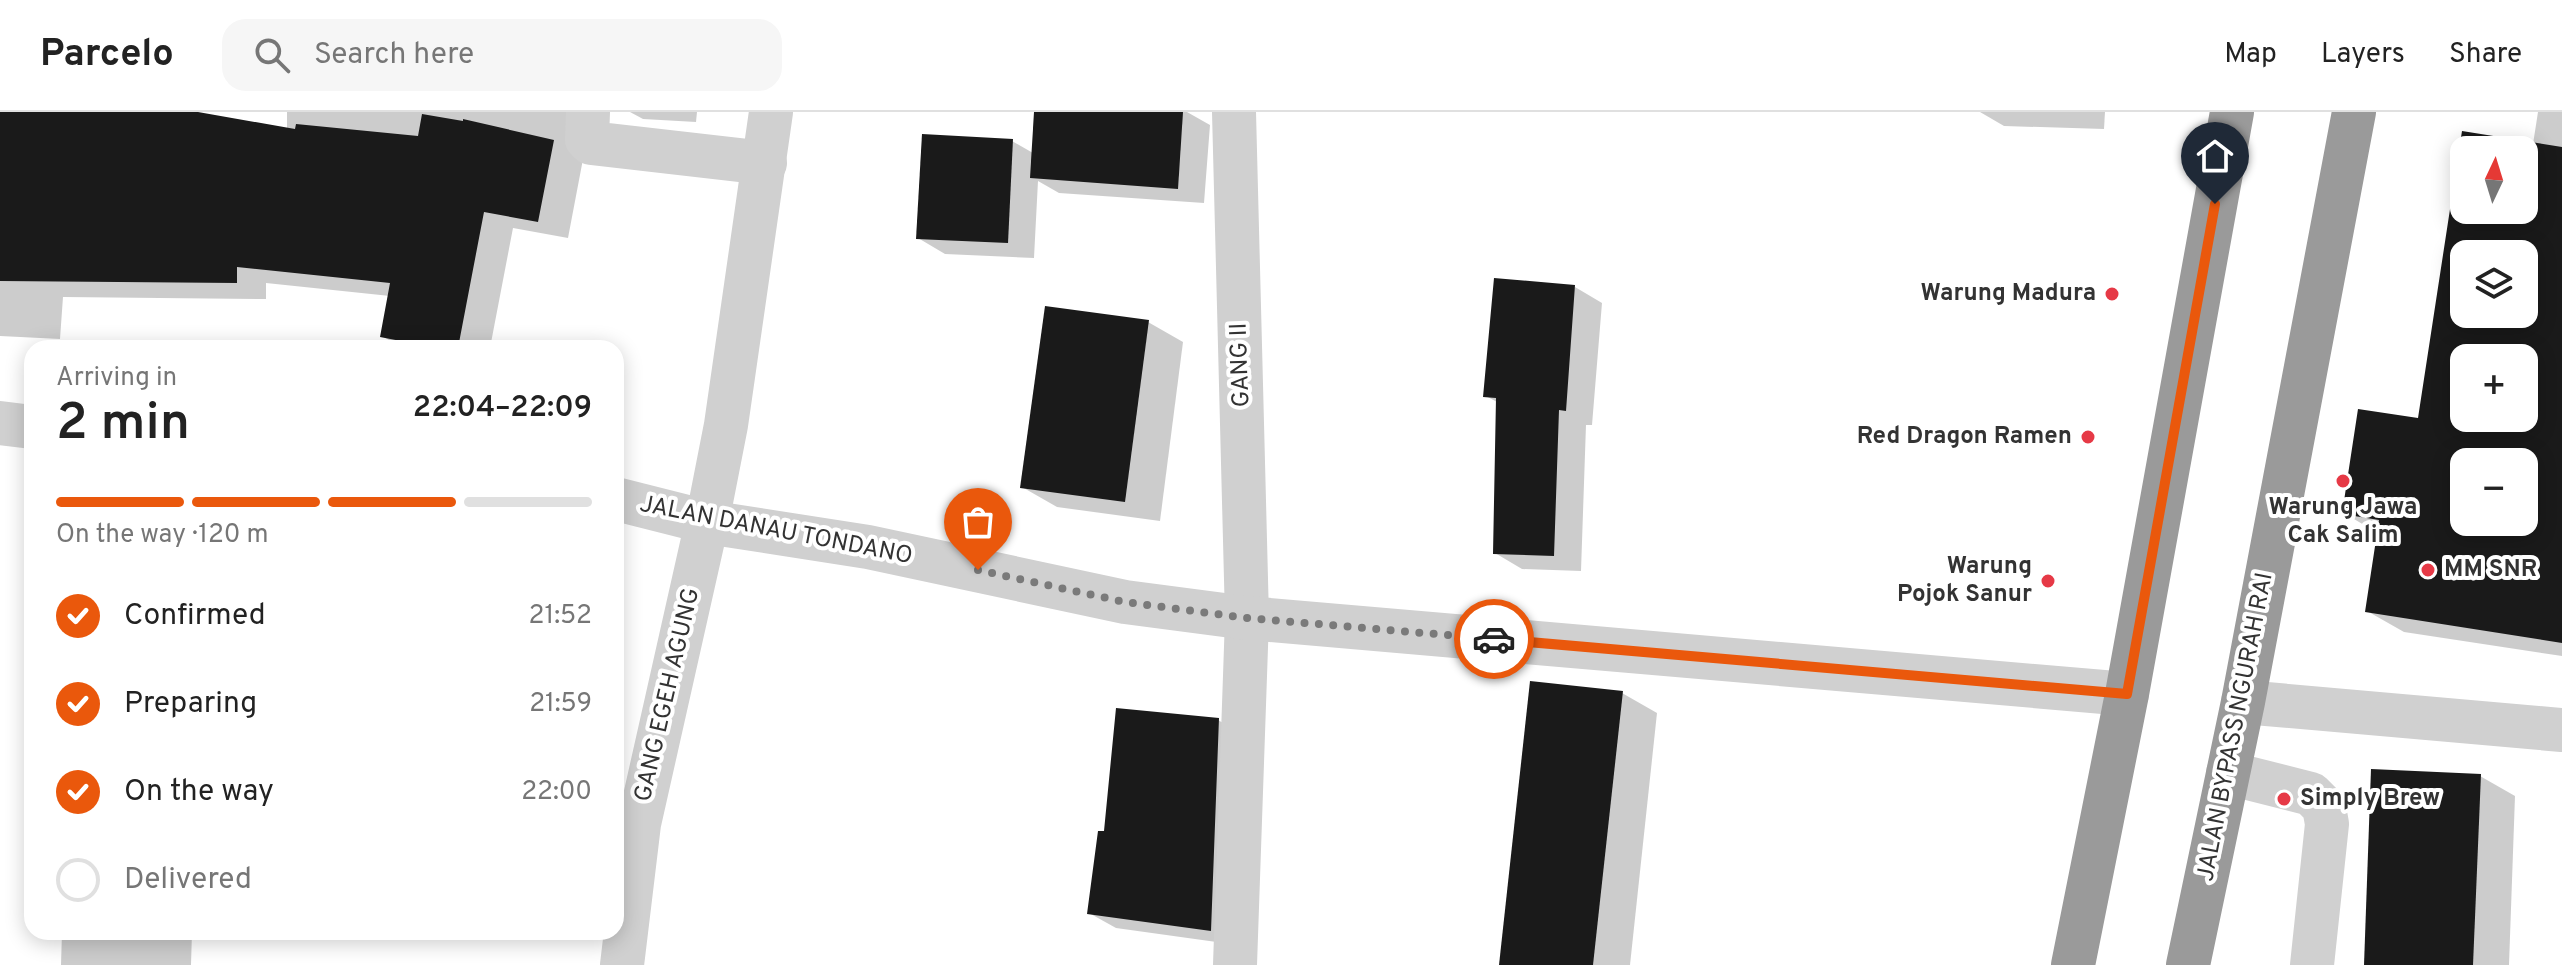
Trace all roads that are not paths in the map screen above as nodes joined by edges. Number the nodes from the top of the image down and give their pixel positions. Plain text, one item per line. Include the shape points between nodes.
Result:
1 (588, 112) edge
2 (771, 112) edge
3 (1234, 112) edge
4 (2232, 112) edge
5 (2354, 112) edge
6 (765, 163) junction
7 (0, 423) edge
8 (24, 426) edge
9 (624, 501) edge
10 (707, 522) junction
11 (1247, 618) junction
12 (2127, 694) junction
13 (2243, 702) junction
14 (2562, 730) edge
15 (2228, 773) junction
16 (627, 823) edge
17 (624, 908) edge
18 (623, 940) edge
19 (622, 965) edge
20 (1235, 965) edge
21 (2073, 965) edge
22 (2188, 965) edge
23 (2312, 965) edge

1 - 6 street via 591,143
2 - 6 street
3 - 11 street, GANG II
4 - 12 highway
5 - 13 highway, JALAN BYPASS NGURAH RAI
6 - 10 street
7 - 8 street
9 - 10 street, JALAN DANAU TONDANO
10 - 11 street, JALAN DANAU TONDANO via 868,547 1125,602
10 - 16 street, GANG EGEH AGUNG
11 - 12 street, JALAN DANAU TONDANO
11 - 20 street, GANG II
12 - 21 highway
13 - 14 street
13 - 15 highway, JALAN BYPASS NGURAH RAI
15 - 22 highway, JALAN BYPASS NGURAH RAI
15 - 23 street via 2311,794 2324,807 2327,824
16 - 17 street, GANG EGEH AGUNG
18 - 19 street, GANG EGEH AGUNG

